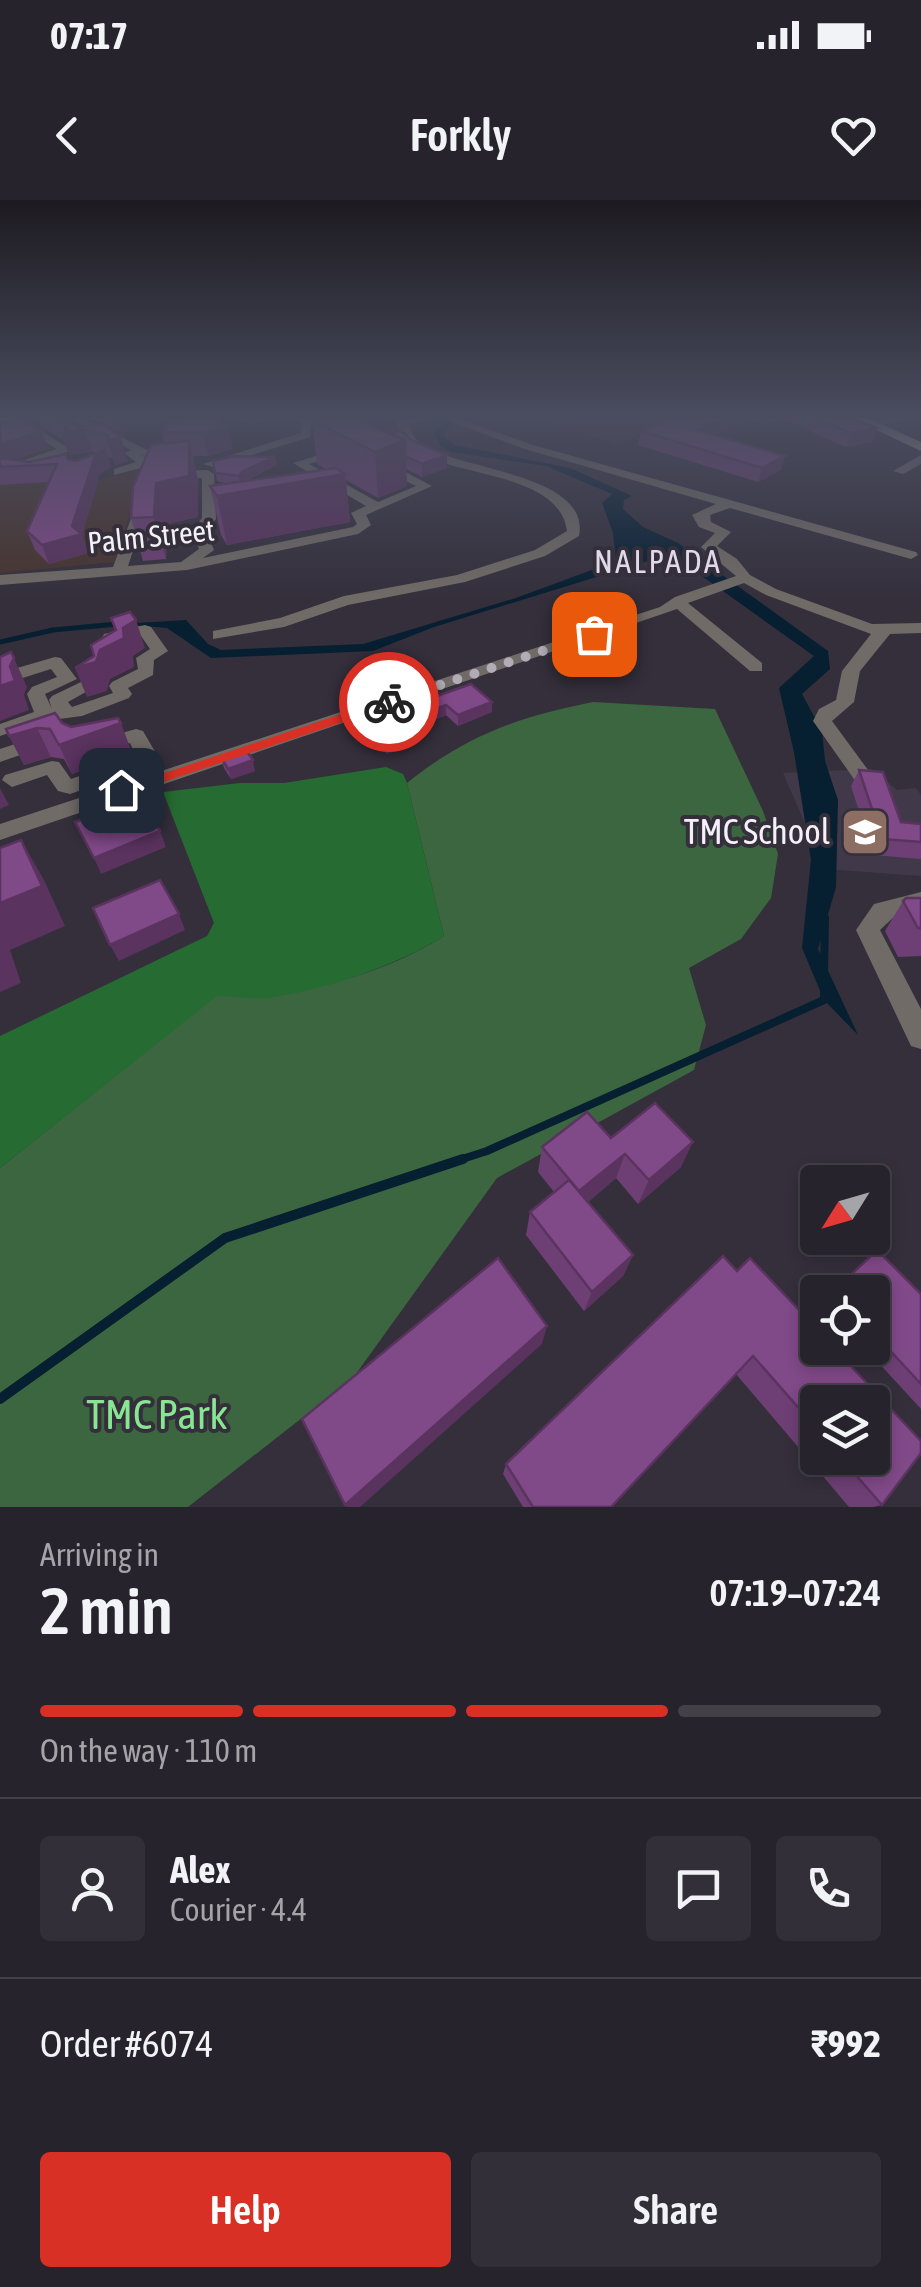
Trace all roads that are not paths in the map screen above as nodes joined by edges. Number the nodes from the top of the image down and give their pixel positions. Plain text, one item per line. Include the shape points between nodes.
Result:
1 (153, 478) edge
2 (208, 478) edge
3 (326, 478) edge
4 (409, 478) edge
5 (510, 478) edge
6 (641, 478) edge
7 (731, 503) junction
8 (377, 506) junction
9 (342, 508) dead end
10 (358, 514) junction
11 (218, 527) edge
12 (911, 554) dead end
13 (223, 558) junction
14 (160, 568) junction
15 (120, 569) junction
16 (740, 579) junction
17 (0, 580) edge
18 (678, 602) junction
19 (921, 628) edge
20 (884, 630) junction
21 (218, 635) dead end
22 (756, 667) dead end
23 (0, 683) edge
24 (64, 714) junction
25 (42, 716) junction
26 (0, 730) edge
27 (0, 755) edge
28 (861, 774) edge
29 (22, 801) junction
30 (0, 832) edge
31 (921, 900) edge
32 (921, 1037) edge

1 - 15 street
2 - 14 street via 208,518 200,531 207,550
3 - 8 street
4 - 8 street, Palm Street via 426,486
5 - 21 street via 572,511 574,533 540,554 460,579
6 - 7 street
7 - 12 street
7 - 16 street via 699,515 724,532 708,547 732,562
8 - 10 street, Palm Street
9 - 10 street
10 - 13 street, Palm Street via 364,525 358,530
11 - 13 street via 209,533
13 - 14 street, Palm Street
14 - 15 street, Palm Street
15 - 17 street, Palm Street
16 - 18 street
16 - 20 street
18 - 22 street
18 - 29 street
19 - 20 street
20 - 28 street via 855,660 845,702 822,721
23 - 25 street via 59,662 68,678 36,694
24 - 24 street via 119,698 118,686 147,671 143,660 160,651 145,630 105,641 111,659 87,670 93,683 58,700
24 - 25 street
25 - 26 street
27 - 29 street
27 - 29 street via 70,732 90,748 136,735 147,755 70,787 52,767
29 - 30 street
31 - 32 street via 882,910 868,930

